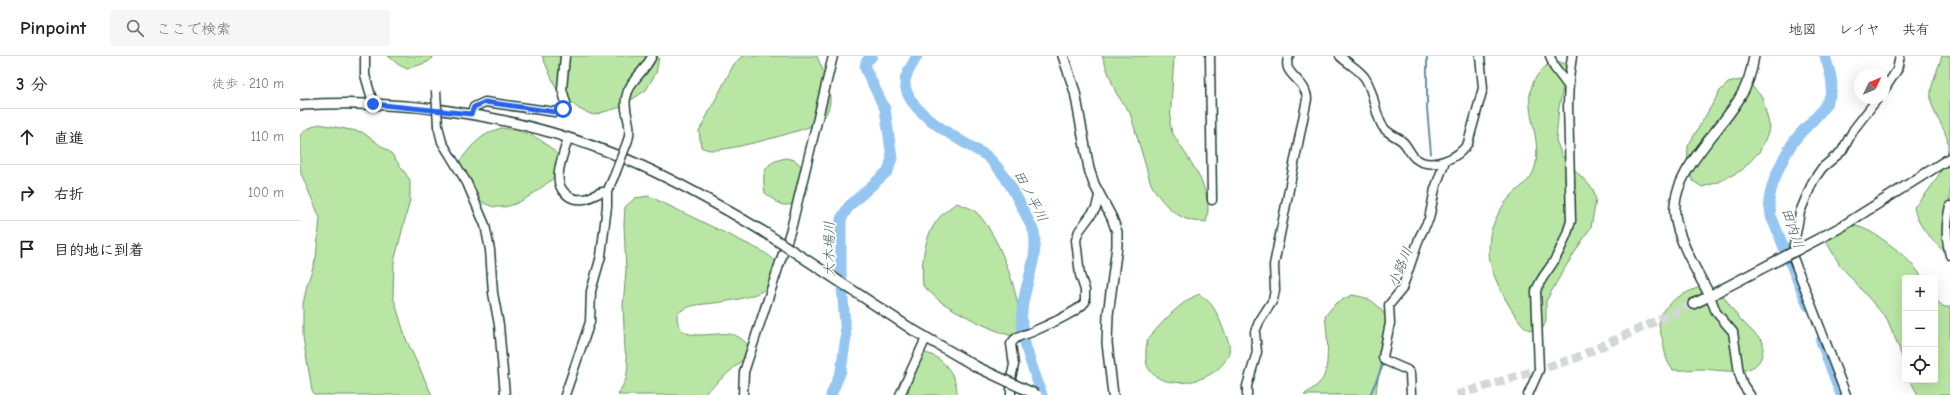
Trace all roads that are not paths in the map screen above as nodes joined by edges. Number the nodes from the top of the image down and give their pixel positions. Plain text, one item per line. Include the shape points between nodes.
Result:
1 (365, 56) edge
2 (565, 56) edge
3 (652, 56) edge
4 (833, 56) edge
5 (1063, 56) edge
6 (1210, 56) edge
7 (1289, 56) edge
8 (1340, 56) edge
9 (1480, 56) edge
10 (1550, 56) edge
11 (1572, 56) edge
12 (1754, 56) edge
13 (1900, 56) edge
14 (1890, 80) edge
15 (1569, 87) junction
16 (436, 91) dead end
17 (300, 104) edge
18 (373, 104) junction
19 (1873, 104) edge
20 (471, 114) junction
21 (568, 138) junction
22 (1950, 158) edge
23 (1445, 161) junction
24 (608, 192) junction
25 (1100, 196) junction
26 (1212, 200) dead end
27 (1950, 206) edge
28 (1950, 255) edge
29 (1713, 295) junction
30 (1693, 304) tunnel mouth
31 (926, 338) junction
32 (505, 395) edge
33 (565, 395) edge
34 (743, 395) edge
35 (900, 395) edge
36 (1011, 395) edge
37 (1037, 395) edge
38 (1113, 395) edge
39 (1247, 395) edge
40 (1411, 395) edge
41 (1528, 395) edge
42 (1750, 395) edge
43 (1846, 395) edge

1 - 18 street via 365,75
2 - 20 street via 562,89 566,103 563,109 555,112 485,102 474,107
3 - 24 street, bridge via 644,70 633,81 625,98 631,131
4 - 34 street via 791,229 744,372
5 - 25 street via 1075,92 1089,170
6 - 26 street
7 - 39 street via 1287,66 1304,86 1308,99 1274,265 1276,290 1255,332 1257,352
8 - 23 street via 1366,79 1379,119 1388,133 1404,143 1416,160 1426,163
9 - 23 street via 1483,88 1468,143
10 - 15 street via 1554,67
11 - 15 street
12 - 29 street via 1740,98 1687,172 1675,200 1678,228
13 - 14 street
15 - 41 street via 1571,221 1554,262 1536,290 1539,370
16 - 32 street, bridge via 438,126 442,142 467,183 485,225 499,325
17 - 18 street
18 - 20 street
19 - 43 street via 1854,129 1842,151 1822,168 1813,181 1800,212 1792,255
20 - 21 street
21 - 24 street via 558,176 562,190 574,199 581,200 604,191
21 - 31 street, bridge via 641,165 676,182 764,232
22 - 29 street, bridge via 1841,227
23 - 40 street via 1435,189 1429,219 1420,236 1402,288 1389,305 1390,323 1383,359 1410,373
24 - 33 street via 601,256 591,291 590,322
25 - 36 street via 1096,208 1079,231 1076,240 1085,302 1077,310 1016,338 1011,344 1014,365
25 - 38 street via 1117,232 1107,342
27 - 28 street via 1946,222
29 - 30 street
29 - 42 street via 1716,312 1733,332 1739,373
31 - 35 street
31 - 37 street, bridge via 977,367

